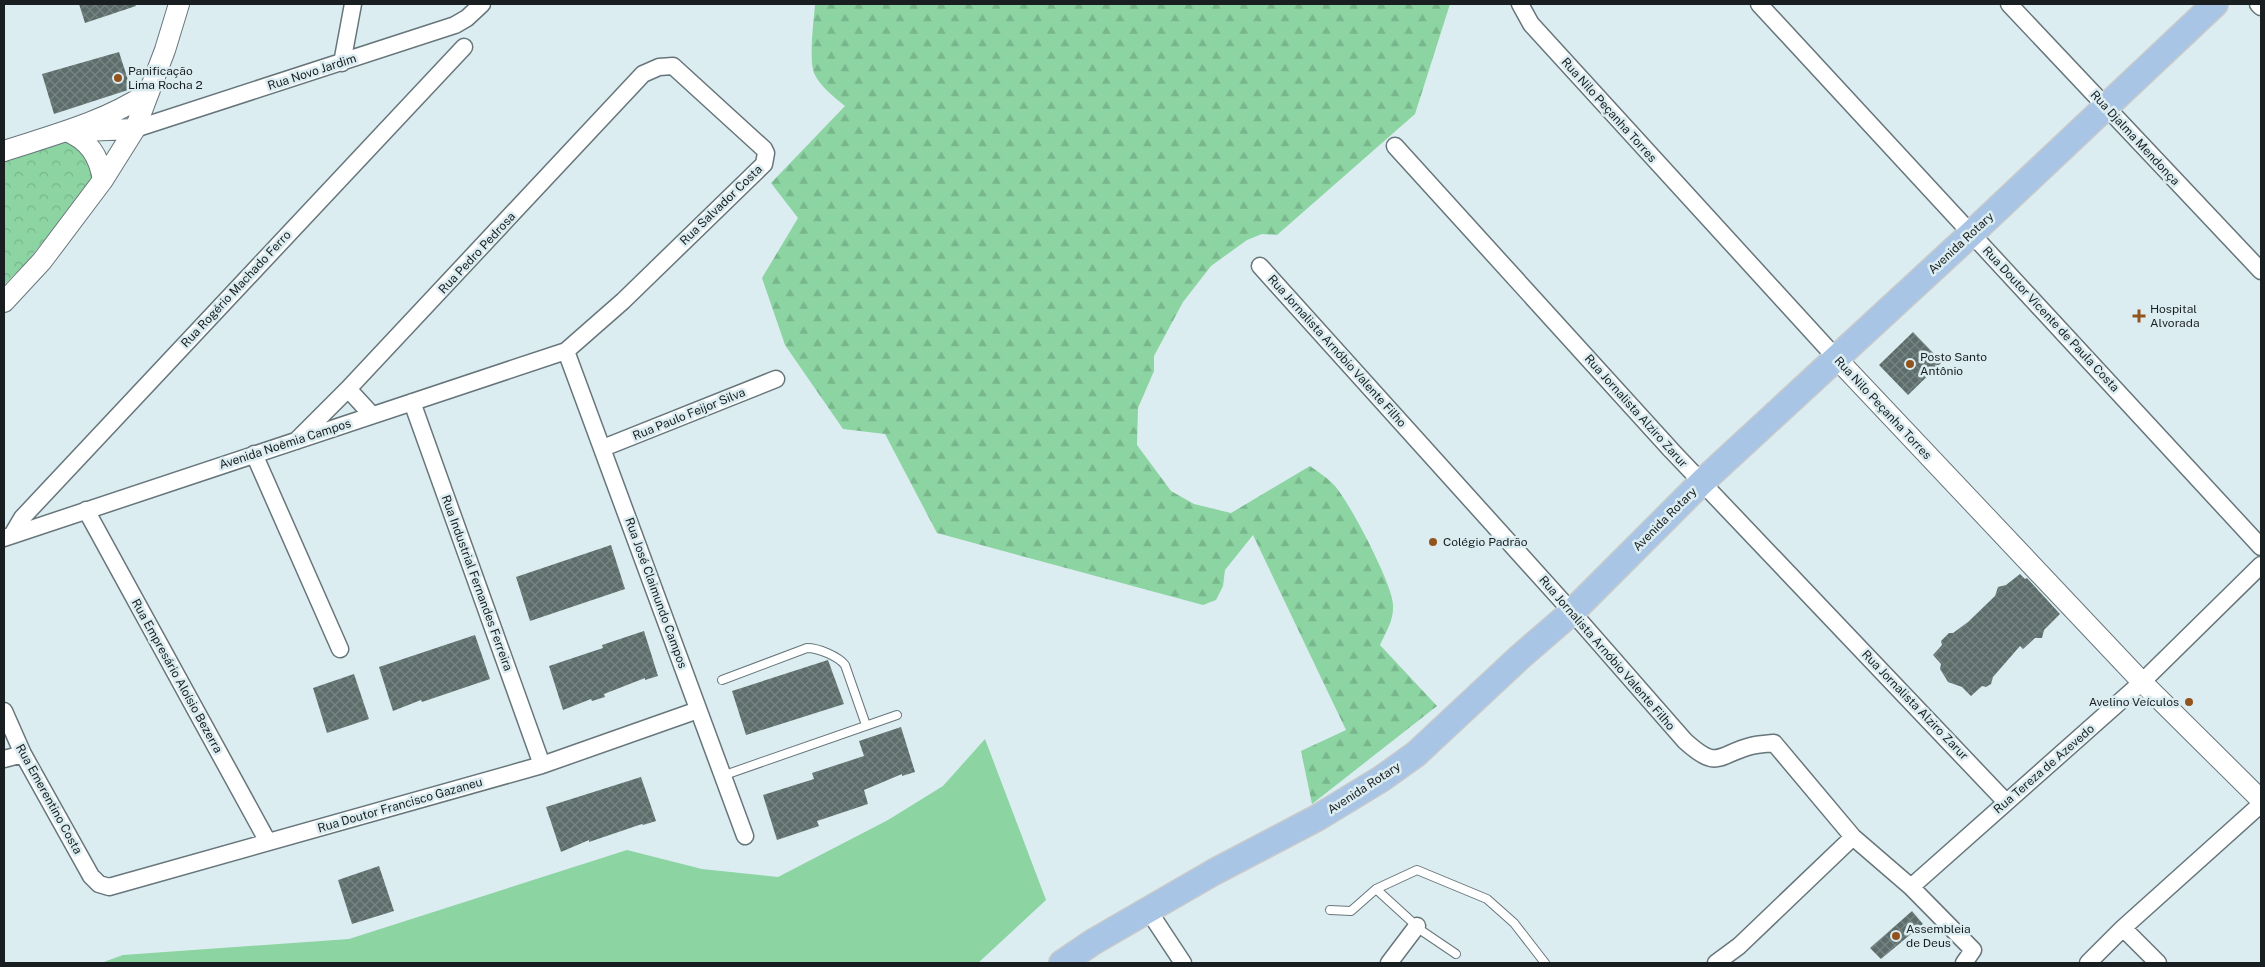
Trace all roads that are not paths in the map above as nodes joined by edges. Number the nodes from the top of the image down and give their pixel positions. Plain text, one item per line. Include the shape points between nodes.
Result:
1 (179, 4) edge
2 (353, 4) edge
3 (482, 4) edge
4 (1520, 4) edge
5 (1759, 4) edge
6 (2010, 4) edge
7 (2215, 4) edge
8 (2258, 4) edge
9 (2261, 7) edge
10 (464, 47) dead end
11 (342, 62) junction
12 (659, 67) joint
13 (148, 93) junction
14 (2106, 107) junction
15 (135, 130) junction
16 (65, 131) junction
17 (1396, 146) dead end
18 (4, 151) edge
19 (103, 180) junction
20 (1972, 233) junction
21 (1260, 266) dead end
22 (2261, 271) edge
23 (4, 302) edge
24 (566, 351) junction
25 (1837, 359) junction
26 (776, 380) dead end
27 (348, 389) junction
28 (412, 402) junction
29 (372, 415) junction
30 (296, 441) junction
31 (603, 448) junction
32 (254, 454) junction
33 (1702, 482) junction
34 (86, 510) junction
35 (8, 536) edge
36 (2261, 546) edge
37 (2261, 565) edge
38 (1572, 612) junction
39 (340, 648) dead end
40 (722, 680) dead end
41 (2142, 682) junction
42 (698, 710) junction
43 (4, 711) edge
44 (897, 715) dead end
45 (866, 726) junction
46 (23, 754) junction
47 (4, 759) edge
48 (542, 765) junction
49 (722, 776) junction
50 (2006, 802) junction
51 (2261, 802) edge
52 (745, 836) dead end
53 (1853, 837) junction
54 (268, 842) junction
55 (98, 884) joint
56 (1911, 887) junction
57 (1376, 889) junction
58 (1148, 910) junction
59 (1330, 910) dead end
60 (1417, 926) junction
61 (2123, 928) junction
62 (1456, 954) dead end
63 (1391, 962) edge
64 (1062, 963) edge
65 (1183, 963) edge
66 (1545, 963) edge
67 (1716, 963) edge
68 (1964, 963) edge
69 (2088, 963) edge
70 (2158, 963) edge

1 - 13 street
2 - 11 street
3 - 11 street, Rua Novo Jardim via 455,25
4 - 25 street, Rua Nilo Peçanha Torres via 1531,24
5 - 20 street, Rua Doutor Vicente de Paula Costa
6 - 14 street, Rua Djalma Mendonça
7 - 14 main road, Avenida Rotary
8 - 9 street
10 - 35 street, Rua Rogério Machado Ferro
11 - 15 street, Rua Novo Jardim
12 - 24 street, Rua Salvador Costa via 672,66 764,148 766,159 623,301
12 - 27 street, Rua Pedro Pedrosa via 643,74
13 - 15 street
13 - 16 street via 106,117
14 - 20 main road, Avenida Rotary
14 - 22 street, Rua Djalma Mendonça
15 - 16 street
15 - 19 street
16 - 18 street
16 - 19 street via 82,140 96,154
17 - 33 street, Rua Jornalista Alziro Zarur
19 - 23 street via 42,261
20 - 25 main road, Avenida Rotary
20 - 36 street, Rua Doutor Vicente de Paula Costa
21 - 38 street, Rua Jornalista Arnóbio Valente Filho
24 - 28 street, Avenida Noêmia Campos
24 - 31 street, Rua José Claimundo Campos
25 - 33 main road, Avenida Rotary
25 - 41 street, Rua Nilo Peçanha Torres
26 - 31 street, Rua Paulo Feijor Silva
27 - 29 street
27 - 30 street, Rua Pedro Pedrosa
28 - 29 street, Avenida Noêmia Campos
28 - 48 street, Rua Industrial Fernandes Ferreira
29 - 30 street, Avenida Noêmia Campos
30 - 32 street, Avenida Noêmia Campos
31 - 42 street, Rua José Claimundo Campos
32 - 34 street, Avenida Noêmia Campos
32 - 39 street
33 - 38 main road, Avenida Rotary
33 - 50 street, Rua Jornalista Alziro Zarur
34 - 35 street, Avenida Noêmia Campos
34 - 54 street, Rua Empresário Aloísio Bezerra
37 - 41 street, Rua Tereza de Azevedo
38 - 53 street, Rua Jornalista Arnóbio Valente Filho via 1696,751 1717,760 1751,746 1774,743
38 - 58 main road, Avenida Rotary via 1416,754 1381,779 1318,818
40 - 45 lane via 813,648 841,660 845,665
41 - 50 street, Rua Tereza de Azevedo
41 - 51 street, Rua Nilo Peçanha Torres
42 - 48 street, Rua Doutor Francisco Gazaneu
42 - 49 street, Rua José Claimundo Campos
43 - 46 street, Rua Emerentino Costa
44 - 45 lane
45 - 49 lane
46 - 47 street
46 - 55 street, Rua Emerentino Costa
48 - 54 street, Rua Doutor Francisco Gazaneu
49 - 52 street, Rua José Claimundo Campos
50 - 56 street, Rua Tereza de Azevedo
51 - 61 street
53 - 56 street, Rua Jornalista Arnóbio Valente Filho
53 - 67 street via 1739,946
54 - 55 street, Rua Doutor Francisco Gazaneu via 109,887
56 - 68 street, Rua Jornalista Arnóbio Valente Filho via 1973,950
57 - 59 lane via 1351,911
57 - 60 lane
57 - 66 lane via 1417,870 1487,899 1514,923
58 - 64 main road, Avenida Rotary
58 - 65 street
60 - 62 lane
60 - 63 street
61 - 69 street
61 - 70 street

